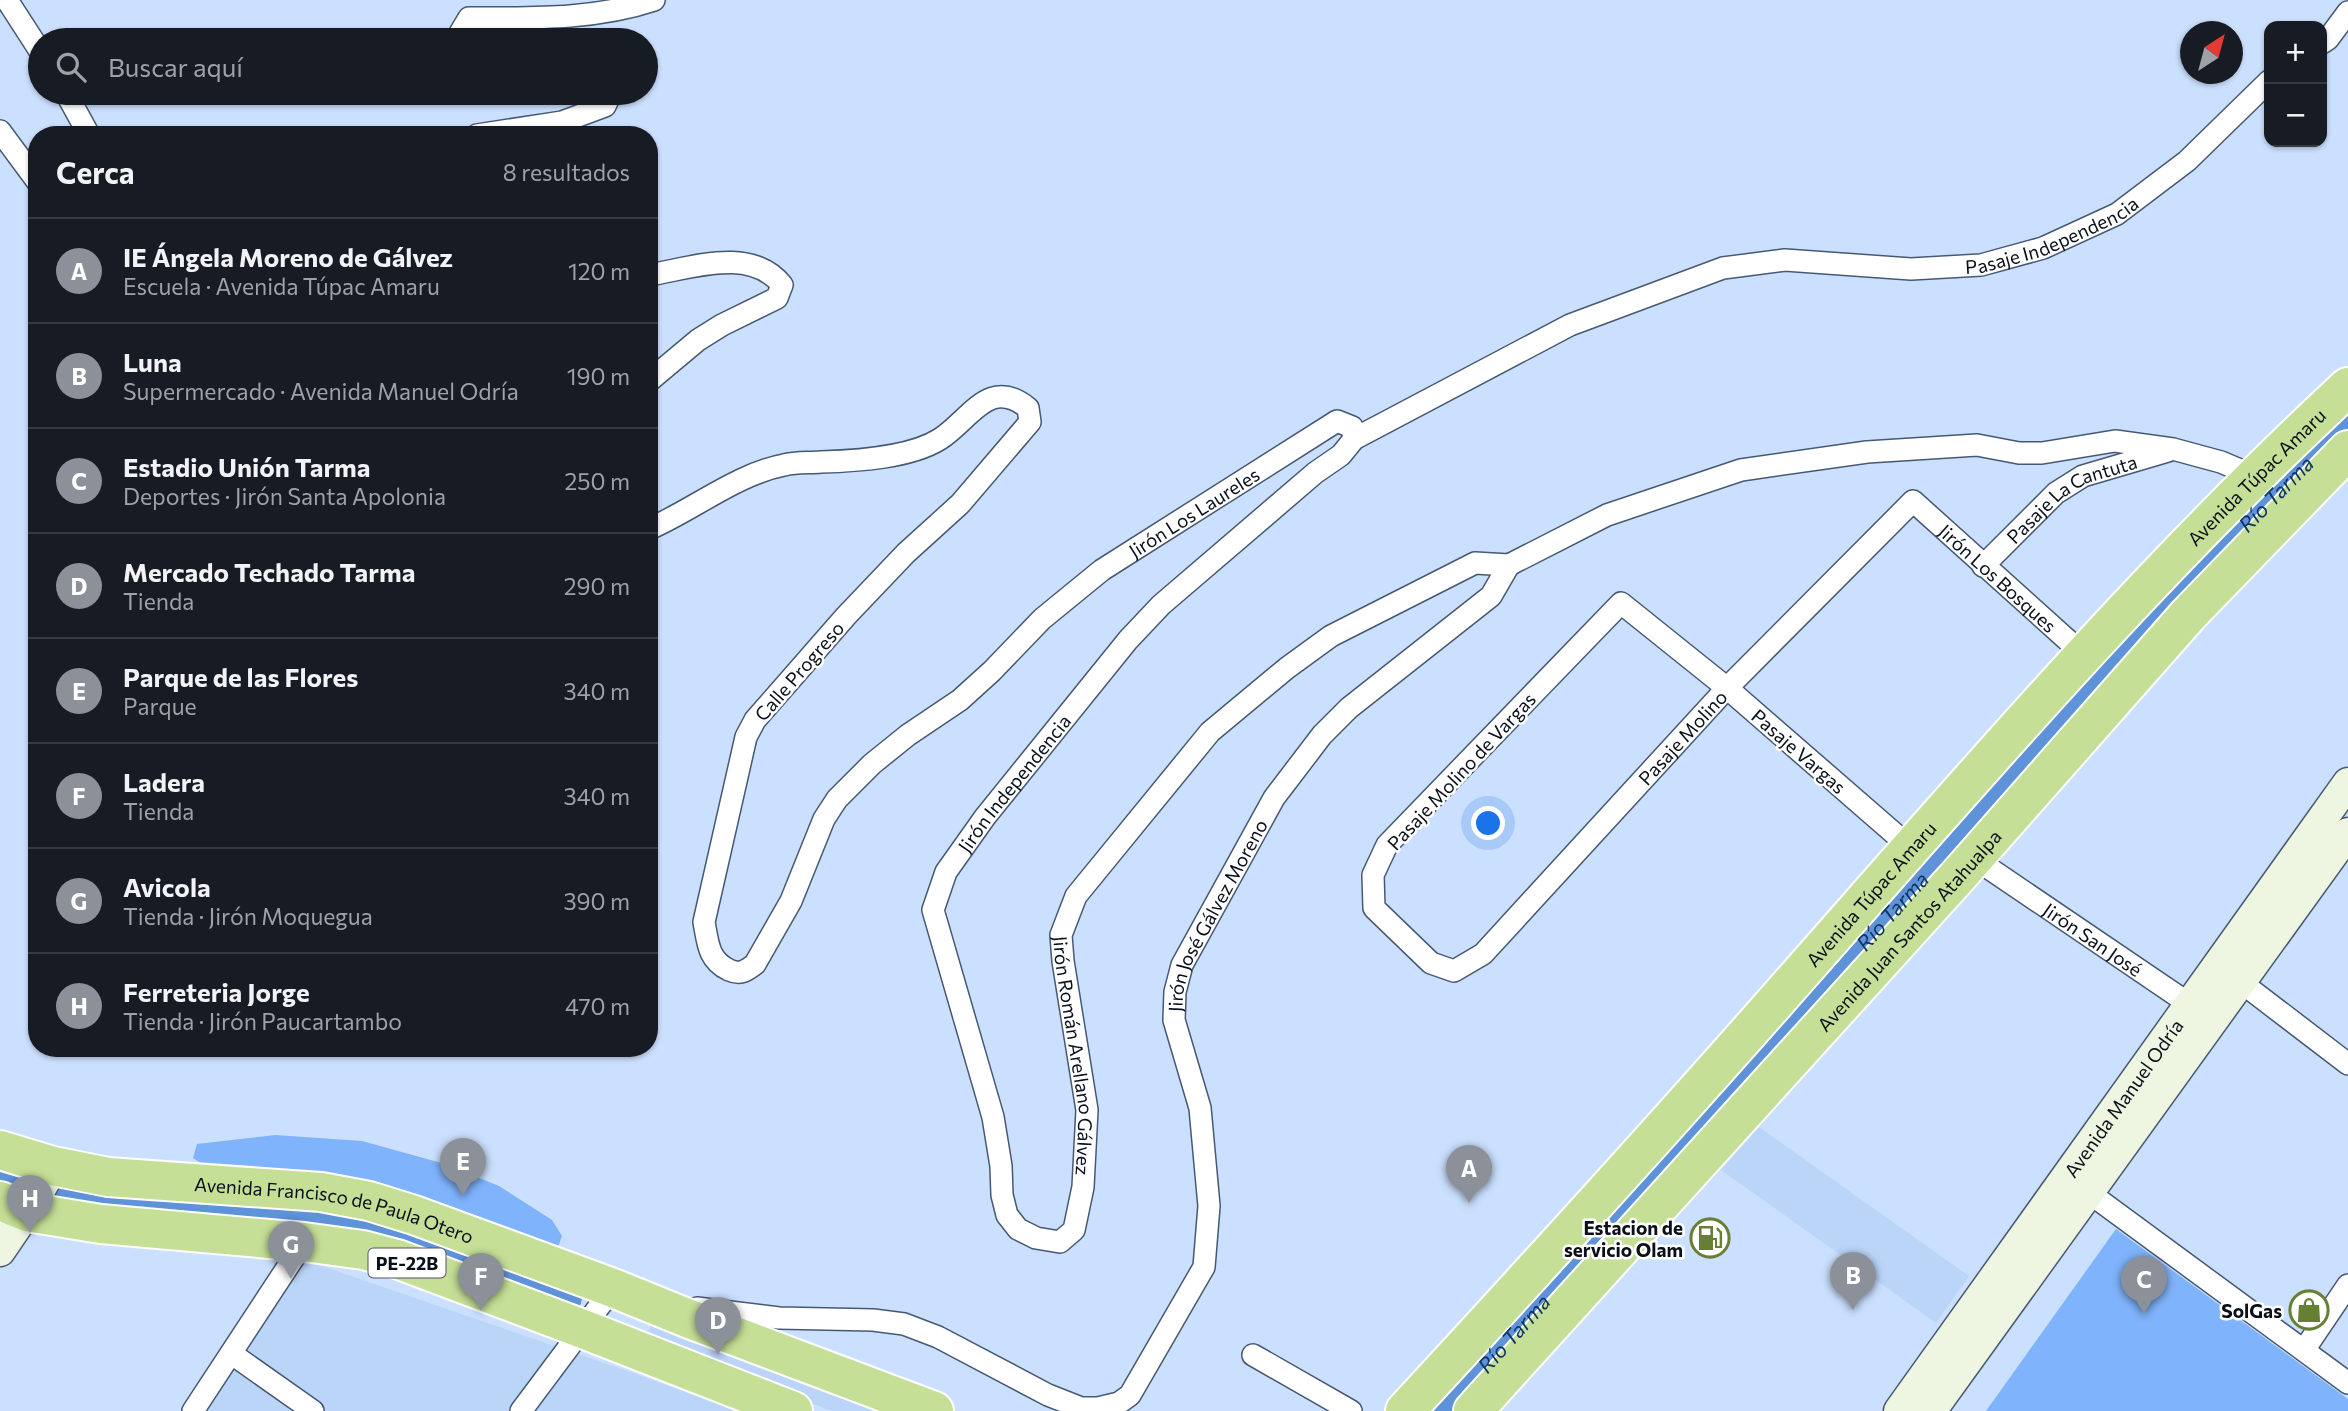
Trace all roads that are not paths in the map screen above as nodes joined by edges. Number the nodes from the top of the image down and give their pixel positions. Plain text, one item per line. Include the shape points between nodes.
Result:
1 (7, 0) edge
2 (654, 0) edge
3 (2348, 12) edge
4 (463, 28) edge
5 (28, 32) edge
6 (2327, 40) edge
7 (2266, 84) edge
8 (73, 105) edge
9 (605, 105) edge
10 (84, 126) edge
11 (536, 126) edge
12 (0, 131) edge
13 (28, 169) edge
14 (658, 274) edge
15 (658, 373) edge
16 (2348, 387) edge
17 (1354, 439) junction
18 (2173, 449) junction
19 (2348, 450) edge
20 (2254, 476) junction
21 (1913, 501) joint
22 (658, 524) edge
23 (1509, 565) junction
24 (1983, 566) junction
25 (1621, 603) joint
26 (2083, 654) junction
27 (1727, 688) junction
28 (2347, 788) edge
29 (2348, 833) edge
30 (1911, 848) junction
31 (1974, 858) junction
32 (1454, 971) joint
33 (736, 973) joint
34 (2230, 974) junction
35 (2201, 1012) junction
36 (2348, 1064) edge
37 (0, 1150) edge
38 (33, 1191) edge
39 (2088, 1192) junction
40 (1018, 1229) joint
41 (304, 1241) junction
42 (0, 1251) edge
43 (2013, 1274) junction
44 (2348, 1285) edge
45 (613, 1288) junction
46 (652, 1303) junction
47 (583, 1329) junction
48 (2304, 1350) junction
49 (232, 1354) junction
50 (1253, 1355) dead end
51 (2348, 1383) edge
52 (193, 1411) edge
53 (313, 1411) edge
54 (521, 1411) edge
55 (793, 1411) edge
56 (934, 1411) edge
57 (1352, 1411) edge
58 (1405, 1411) edge
59 (1473, 1411) edge
60 (1899, 1411) edge
61 (1931, 1411) edge

1 - 5 street
2 - 4 street via 593,14 469,18
3 - 6 street
7 - 17 street, Pasaje Independencia via 2187,161 2117,214 2043,248 1981,265 1922,268 1785,260 1723,268 1570,326
8 - 10 street
9 - 11 street via 562,122
12 - 13 street
14 - 15 street via 743,262 760,267 782,285 777,298 698,340
16 - 20 highway, Avenida Túpac Amaru
17 - 33 street, Jirón Los Laureles via 1352,426 1337,421 1329,425 1102,570 1042,619 960,700 872,764 824,819 790,901 755,964
17 - 40 street, Jirón Independencia via 1341,455 1161,605 989,812 937,891 933,910 993,1117 1007,1215
18 - 20 street, Jirón Román Arellano Gálvez
18 - 23 street, Jirón Román Arellano Gálvez via 2115,441 2019,453 1977,445 1867,452 1741,470 1607,515
18 - 24 street, Pasaje La Cantuta via 2082,476 2056,493
19 - 31 highway, Avenida Juan Santos Atahualpa via 2189,614
20 - 26 highway, Avenida Túpac Amaru
21 - 24 street, Jirón Los Bosques
21 - 27 street, Pasaje Molino
22 - 33 street, Calle Progreso via 756,473 785,464 909,452 940,439 983,401 1001,395 1018,399 1028,408 1030,422 960,504 906,553 802,666 746,737 704,922 708,947 718,965
23 - 40 street, Jirón Román Arellano Gálvez via 1475,563 1331,636 1287,668 1210,732 1076,896 1061,935 1087,1110 1083,1187 1074,1230 1060,1242
23 - 46 street, Jirón José Gálvez Moreno via 1491,596 1349,708 1322,735 1274,798 1182,965 1174,1020 1200,1108 1209,1206 1203,1267 1130,1395 1119,1403 1081,1408 904,1324 779,1318
24 - 26 street, Jirón Los Bosques
25 - 27 street, Pasaje Vargas
25 - 32 street, Pasaje Molino de Vargas via 1382,855 1373,875 1374,908 1431,963
26 - 30 highway, Avenida Túpac Amaru
27 - 30 street, Pasaje Vargas
27 - 32 street, Pasaje Molino via 1483,954
28 - 34 main road, Avenida Manuel Odría
29 - 34 main road, Avenida Manuel Odría
30 - 58 highway, Avenida Túpac Amaru via 1659,1134
31 - 35 street, Jirón San José
31 - 59 highway, Avenida Juan Santos Atahualpa
34 - 35 main road, Avenida Manuel Odría
34 - 36 street
35 - 39 main road, Avenida Manuel Odría
35 - 43 main road, Avenida Manuel Odría
37 - 38 highway, Avenida Francisco de Paula Otero / PE-22B
38 - 41 highway, Avenida Francisco de Paula Otero / PE-22B via 101,1224
38 - 42 main road
38 - 45 highway, Avenida Francisco de Paula Otero / PE-22B via 108,1177 321,1192 369,1200
39 - 43 main road, Avenida Manuel Odría
39 - 48 street
41 - 47 highway, Avenida Francisco de Paula Otero / PE-22B via 397,1259
41 - 49 street
43 - 60 main road, Avenida Manuel Odría
43 - 61 main road, Avenida Manuel Odría
44 - 48 street
45 - 46 highway, Avenida Francisco de Paula Otero / PE-22B
45 - 47 street
46 - 56 highway, Avenida Francisco de Paula Otero / PE-22B
47 - 54 street
47 - 55 highway, Avenida Francisco de Paula Otero / PE-22B
48 - 51 street
49 - 52 street
49 - 53 street
50 - 57 street

